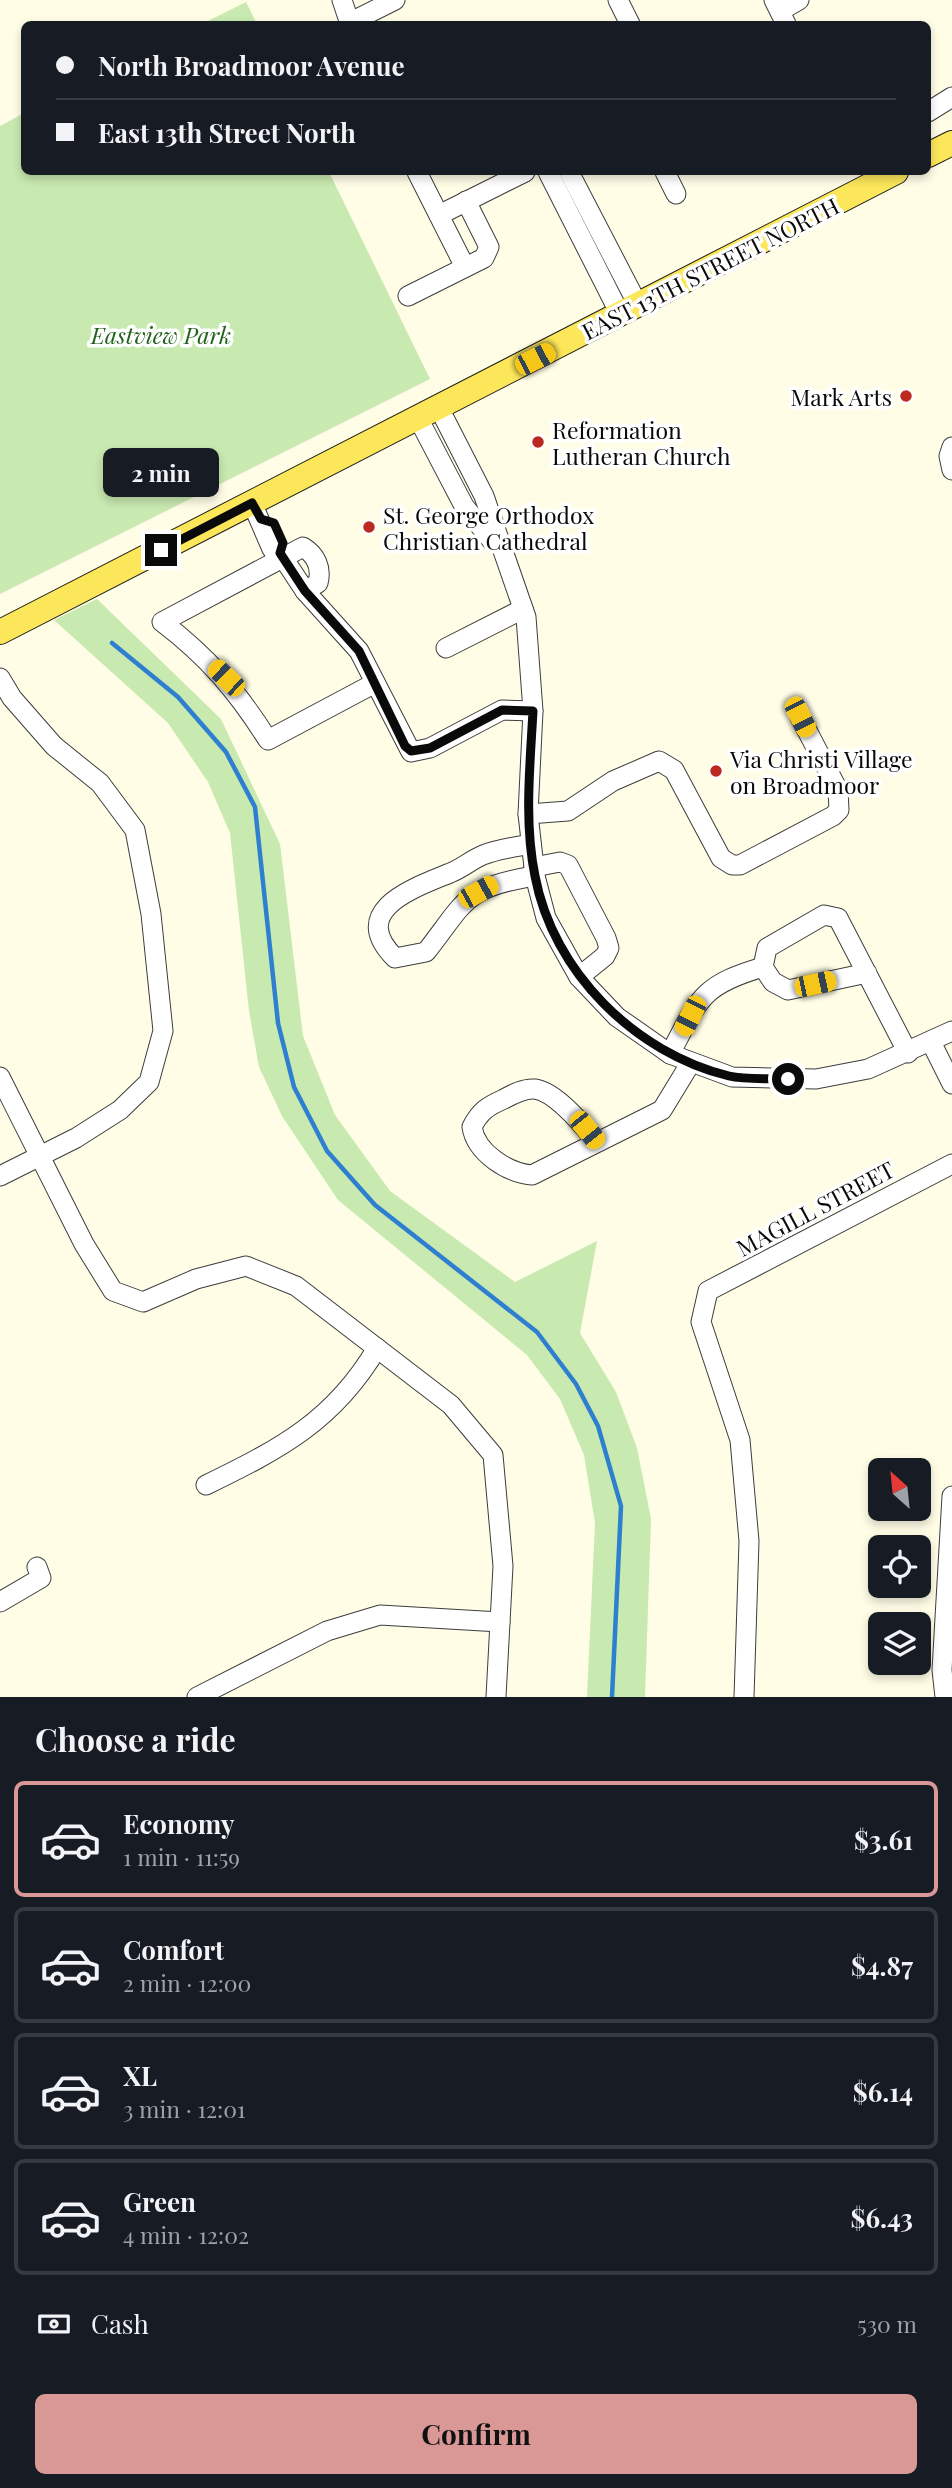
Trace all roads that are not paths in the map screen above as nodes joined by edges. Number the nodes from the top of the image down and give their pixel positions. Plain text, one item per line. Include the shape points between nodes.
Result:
1 (342, 0) edge
2 (618, 0) edge
3 (799, 0) edge
4 (390, 1) edge
5 (780, 12) edge
6 (348, 21) edge
7 (354, 21) edge
8 (628, 21) edge
9 (952, 97) edge
10 (931, 110) edge
11 (952, 143) edge
12 (931, 154) edge
13 (419, 175) edge
14 (519, 175) edge
15 (550, 175) edge
16 (570, 175) edge
17 (666, 175) edge
18 (880, 175) edge
19 (861, 179) edge
20 (676, 194) dead end
21 (466, 201) junction
22 (439, 215) junction
23 (465, 267) junction
24 (408, 296) dead end
25 (629, 310) junction
26 (428, 413) junction
27 (952, 447) edge
28 (952, 470) edge
29 (257, 511) junction
30 (282, 555) junction
31 (305, 591) junction
32 (523, 609) junction
33 (0, 632) edge
34 (446, 648) dead end
35 (0, 678) edge
36 (375, 683) junction
37 (533, 711) junction
38 (800, 717) dead end
39 (528, 814) junction
40 (531, 844) junction
41 (534, 872) junction
42 (763, 967) junction
43 (867, 973) junction
44 (579, 977) junction
45 (952, 1031) edge
46 (931, 1042) junction
47 (908, 1053) junction
48 (670, 1054) junction
49 (690, 1064) junction
50 (0, 1077) edge
51 (952, 1084) edge
52 (597, 1142) junction
53 (40, 1156) junction
54 (952, 1164) edge
55 (0, 1176) edge
56 (377, 1348) junction
57 (206, 1485) dead end
58 (952, 1496) edge
59 (37, 1567) dead end
60 (0, 1602) edge
61 (500, 1622) junction
62 (197, 1697) edge
63 (496, 1697) edge
64 (744, 1697) edge
65 (945, 1697) edge

1 - 6 street
2 - 8 street
3 - 5 street
4 - 7 street
9 - 10 street
11 - 12 main road
13 - 22 street
14 - 21 street
15 - 25 street
16 - 25 street
17 - 20 street
18 - 19 main road, EAST 13TH STREET NORTH
19 - 25 main road, EAST 13TH STREET NORTH
21 - 22 street
21 - 23 street via 489,247 484,258
22 - 23 street
23 - 24 street
25 - 26 main road, EAST 13TH STREET NORTH
26 - 29 main road, EAST 13TH STREET NORTH
26 - 32 street via 484,496
27 - 28 street
29 - 30 street via 274,523 283,543
29 - 33 main road, EAST 13TH STREET NORTH
30 - 31 street
30 - 31 street via 303,547 312,553 321,572 318,583
30 - 36 street via 162,622 226,678 268,740
31 - 36 street via 350,638
32 - 34 street
32 - 37 street
35 - 53 street via 54,746 100,783 135,830 151,914 163,1031 149,1082 120,1110
36 - 37 street via 411,751 430,748 502,710
37 - 39 street
38 - 39 street via 838,790 839,810 740,864 720,858 674,770 659,761 612,781 568,811
39 - 40 street
40 - 41 street
40 - 41 street via 484,855 405,891 388,904 379,919 379,937 395,958 426,952 466,899 491,885
41 - 44 street via 546,918
41 - 44 street via 560,862 568,865 609,947 605,956
42 - 43 street via 773,982 789,990
42 - 43 street via 767,948 824,915 838,918
42 - 48 street via 709,989
43 - 47 street
44 - 48 street via 617,1017
45 - 46 street
46 - 47 street
46 - 51 street
47 - 49 street via 868,1069 816,1079 732,1077
48 - 49 street
49 - 52 street via 662,1110
50 - 53 street
52 - 52 street via 578,1118 535,1089 488,1106 472,1127 481,1148 517,1174 532,1175
53 - 55 street
53 - 56 street via 113,1291 143,1302 196,1279 246,1266 296,1286
54 - 64 street, MAGILL STREET via 708,1291 701,1322 740,1440 749,1541
56 - 57 street via 358,1380 313,1426
56 - 61 street via 451,1405 493,1455 503,1566
58 - 65 street via 942,1670
59 - 60 street via 41,1578
61 - 62 street via 380,1615 327,1631
61 - 63 street

